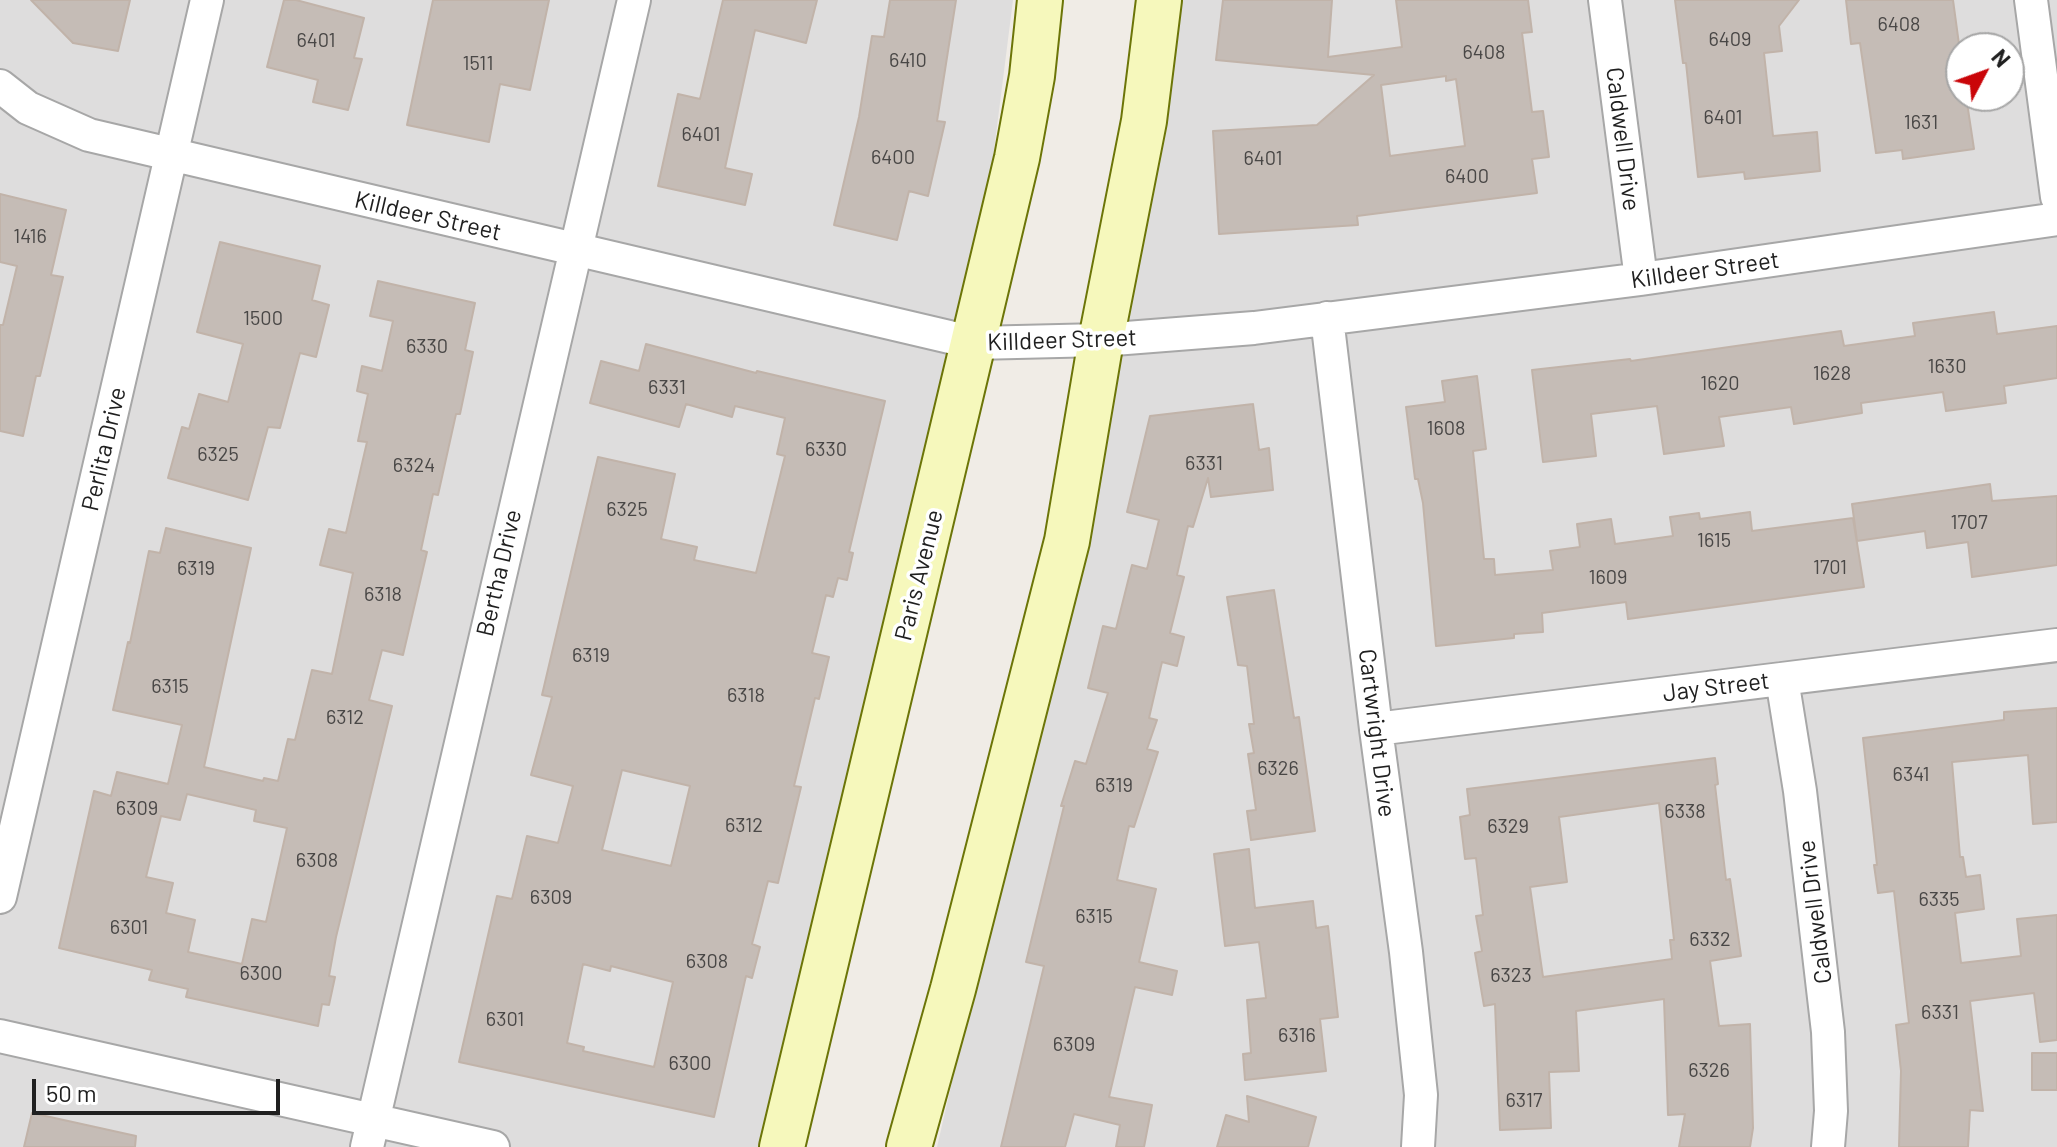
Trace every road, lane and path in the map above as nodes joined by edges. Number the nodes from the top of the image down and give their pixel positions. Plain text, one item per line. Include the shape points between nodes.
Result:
1 (207, 0) edge
2 (634, 0) edge
3 (1040, 0) edge
4 (1159, 0) edge
5 (1605, 0) edge
6 (2031, 0) edge
7 (0, 86) edge
8 (172, 154) junction
9 (2057, 197) edge
10 (2057, 219) edge
11 (574, 251) junction
12 (1641, 279) junction
13 (1327, 318) junction
14 (1101, 340) junction
15 (975, 343) junction
16 (2057, 645) edge
17 (1782, 679) junction
18 (1376, 729) junction
19 (0, 897) edge
20 (0, 1036) edge
21 (370, 1133) edge
22 (493, 1147) edge
23 (782, 1147) edge
24 (909, 1147) edge
25 (1418, 1147) edge
26 (1828, 1147) edge

1 - 8 street, Perlita Drive
2 - 11 street, Bertha Drive
3 - 15 street, Paris Avenue via 1017,158
4 - 14 street via 1144,121
5 - 12 street, Caldwell Drive
6 - 9 street
7 - 8 street, Killdeer Street via 28,108 89,135
8 - 11 street, Killdeer Street
8 - 19 street, Perlita Drive
10 - 12 street, Killdeer Street
11 - 15 street, Killdeer Street
11 - 21 street, Bertha Drive
12 - 13 street, Killdeer Street
13 - 14 street, Killdeer Street
13 - 18 street, Cartwright Drive
14 - 15 street, Killdeer Street
14 - 24 street via 1067,541
15 - 23 street, Paris Avenue
16 - 17 street, Jay Street
17 - 18 street, Jay Street
17 - 26 street, Caldwell Drive via 1825,1003
18 - 25 street, Cartwright Drive via 1421,1095
20 - 21 street
21 - 22 street

